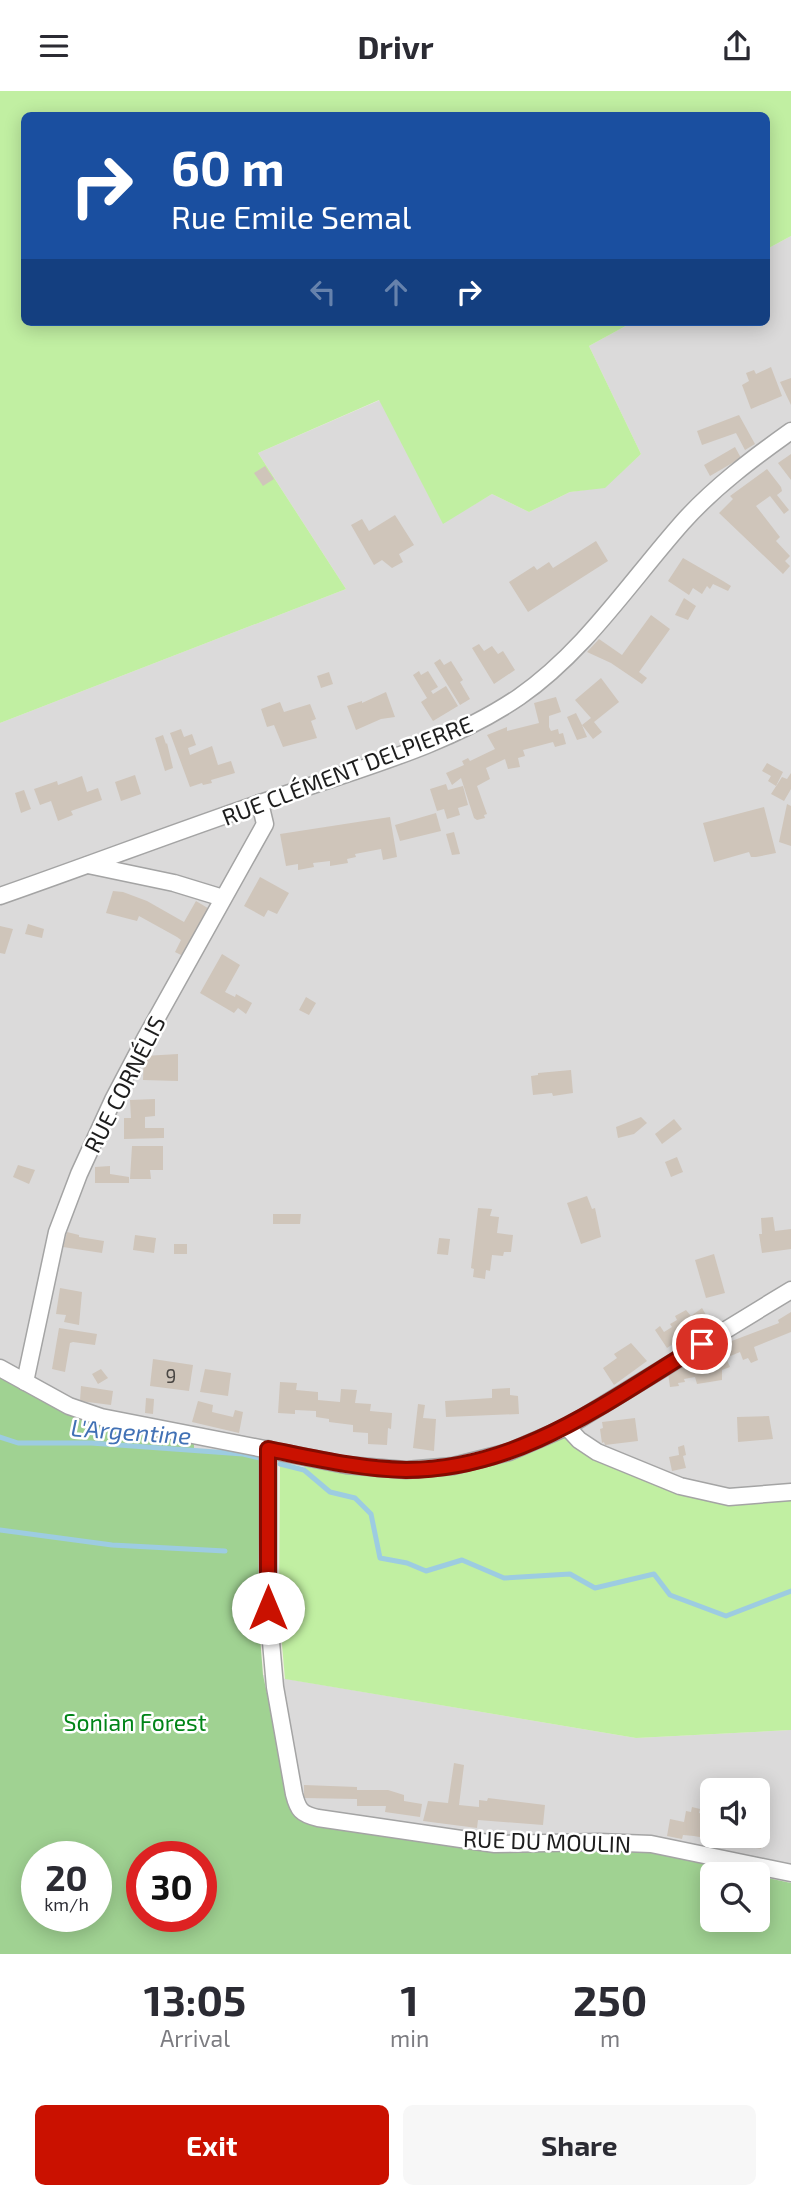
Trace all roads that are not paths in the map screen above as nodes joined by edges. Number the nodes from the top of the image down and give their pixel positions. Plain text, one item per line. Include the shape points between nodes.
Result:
1 (791, 431) edge
2 (260, 803) junction
3 (88, 865) junction
4 (0, 897) edge
5 (223, 898) junction
6 (791, 1290) edge
7 (0, 1368) edge
8 (25, 1383) junction
9 (567, 1427) junction
10 (268, 1449) junction
11 (791, 1492) edge
12 (791, 1873) edge

1 - 2 street, RUE CLÉMENT DELPIERRE via 699,505 598,625 520,696 442,738
2 - 3 street, RUE CLÉMENT DELPIERRE
2 - 5 street, RUE CORNÉLIS via 265,824
3 - 4 street, RUE CLÉMENT DELPIERRE
3 - 5 street
5 - 8 street, RUE CORNÉLIS via 113,1100 79,1174 57,1232
6 - 9 street
7 - 8 street
8 - 10 street via 101,1417
9 - 10 street via 509,1452 453,1466 406,1470 346,1465
9 - 11 street via 597,1452 680,1486 729,1497
10 - 12 street, RUE DU MOULIN via 268,1608 275,1688 297,1808 303,1814 495,1844 651,1844

